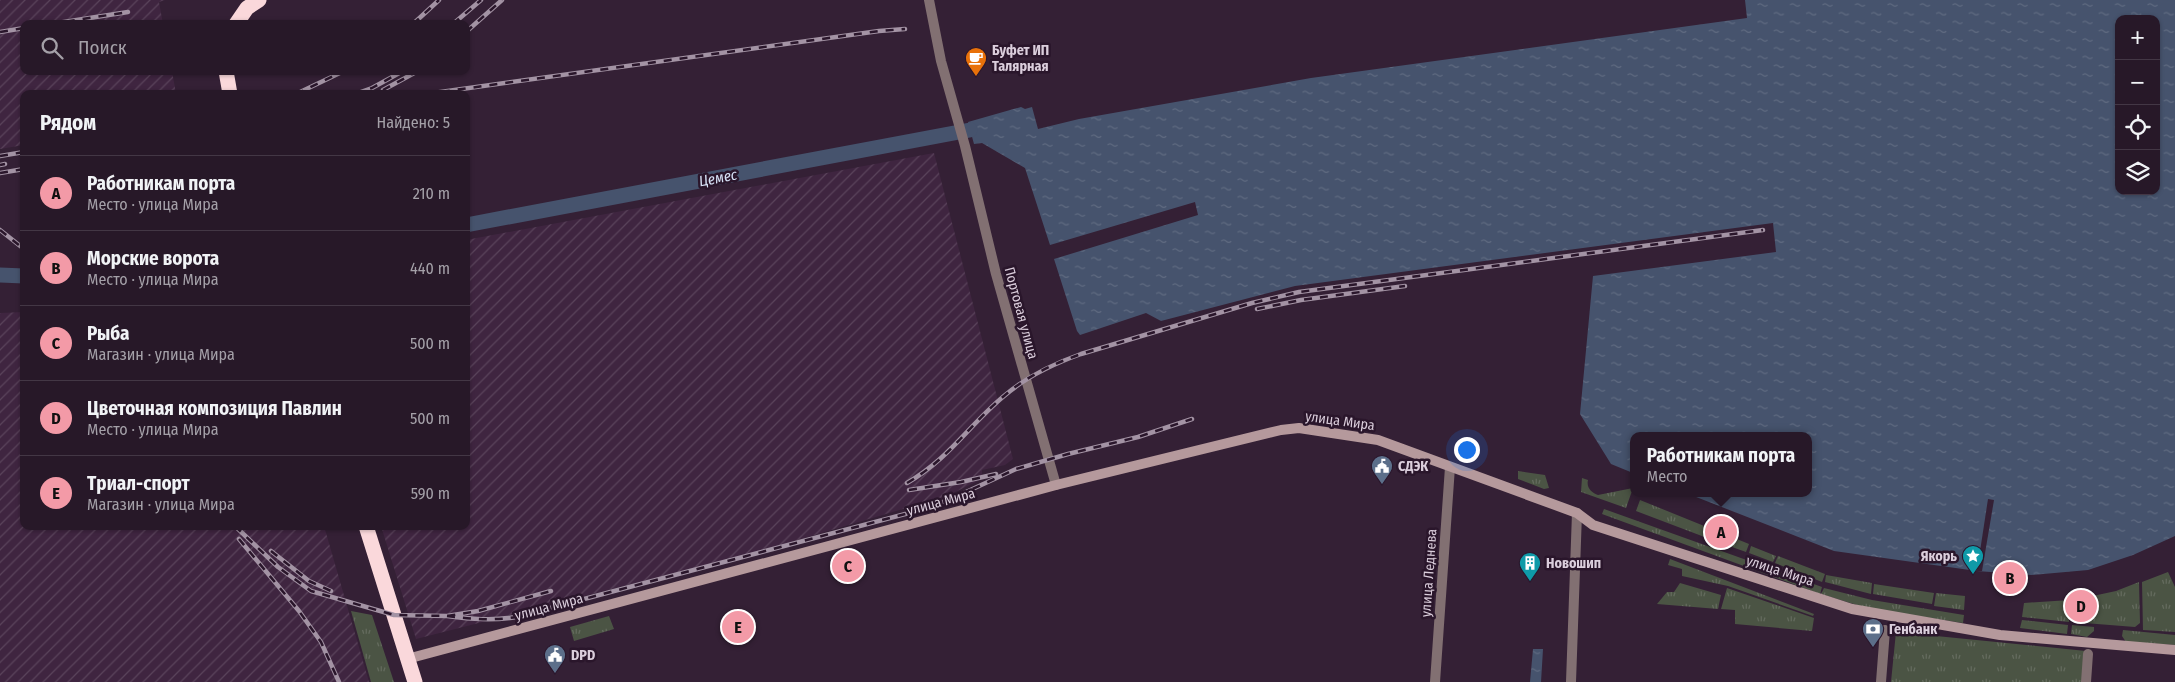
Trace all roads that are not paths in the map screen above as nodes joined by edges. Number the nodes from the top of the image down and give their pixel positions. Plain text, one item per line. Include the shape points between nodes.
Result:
1 (259, 0) edge
2 (929, 0) edge
3 (239, 20) edge
4 (1450, 467) junction
5 (1056, 485) junction
6 (1577, 513) junction
7 (367, 530) edge
8 (1885, 630) dead end
9 (2175, 650) edge
10 (2088, 654) dead end
11 (407, 659) junction
12 (415, 682) edge
13 (1435, 682) edge
14 (1571, 682) edge
15 (1881, 682) edge
16 (2086, 682) edge

1 - 3 highway via 247,8
2 - 5 street, Портовая улица via 941,61 996,274
4 - 5 street, улица Мира via 1378,440 1299,428
4 - 6 street, улица Мира
4 - 13 street, улица Леднева
5 - 11 street, улица Мира
6 - 9 street, улица Мира via 1593,525 1852,609 2000,635
6 - 14 street
7 - 11 highway
8 - 15 street
10 - 16 street
11 - 12 highway

